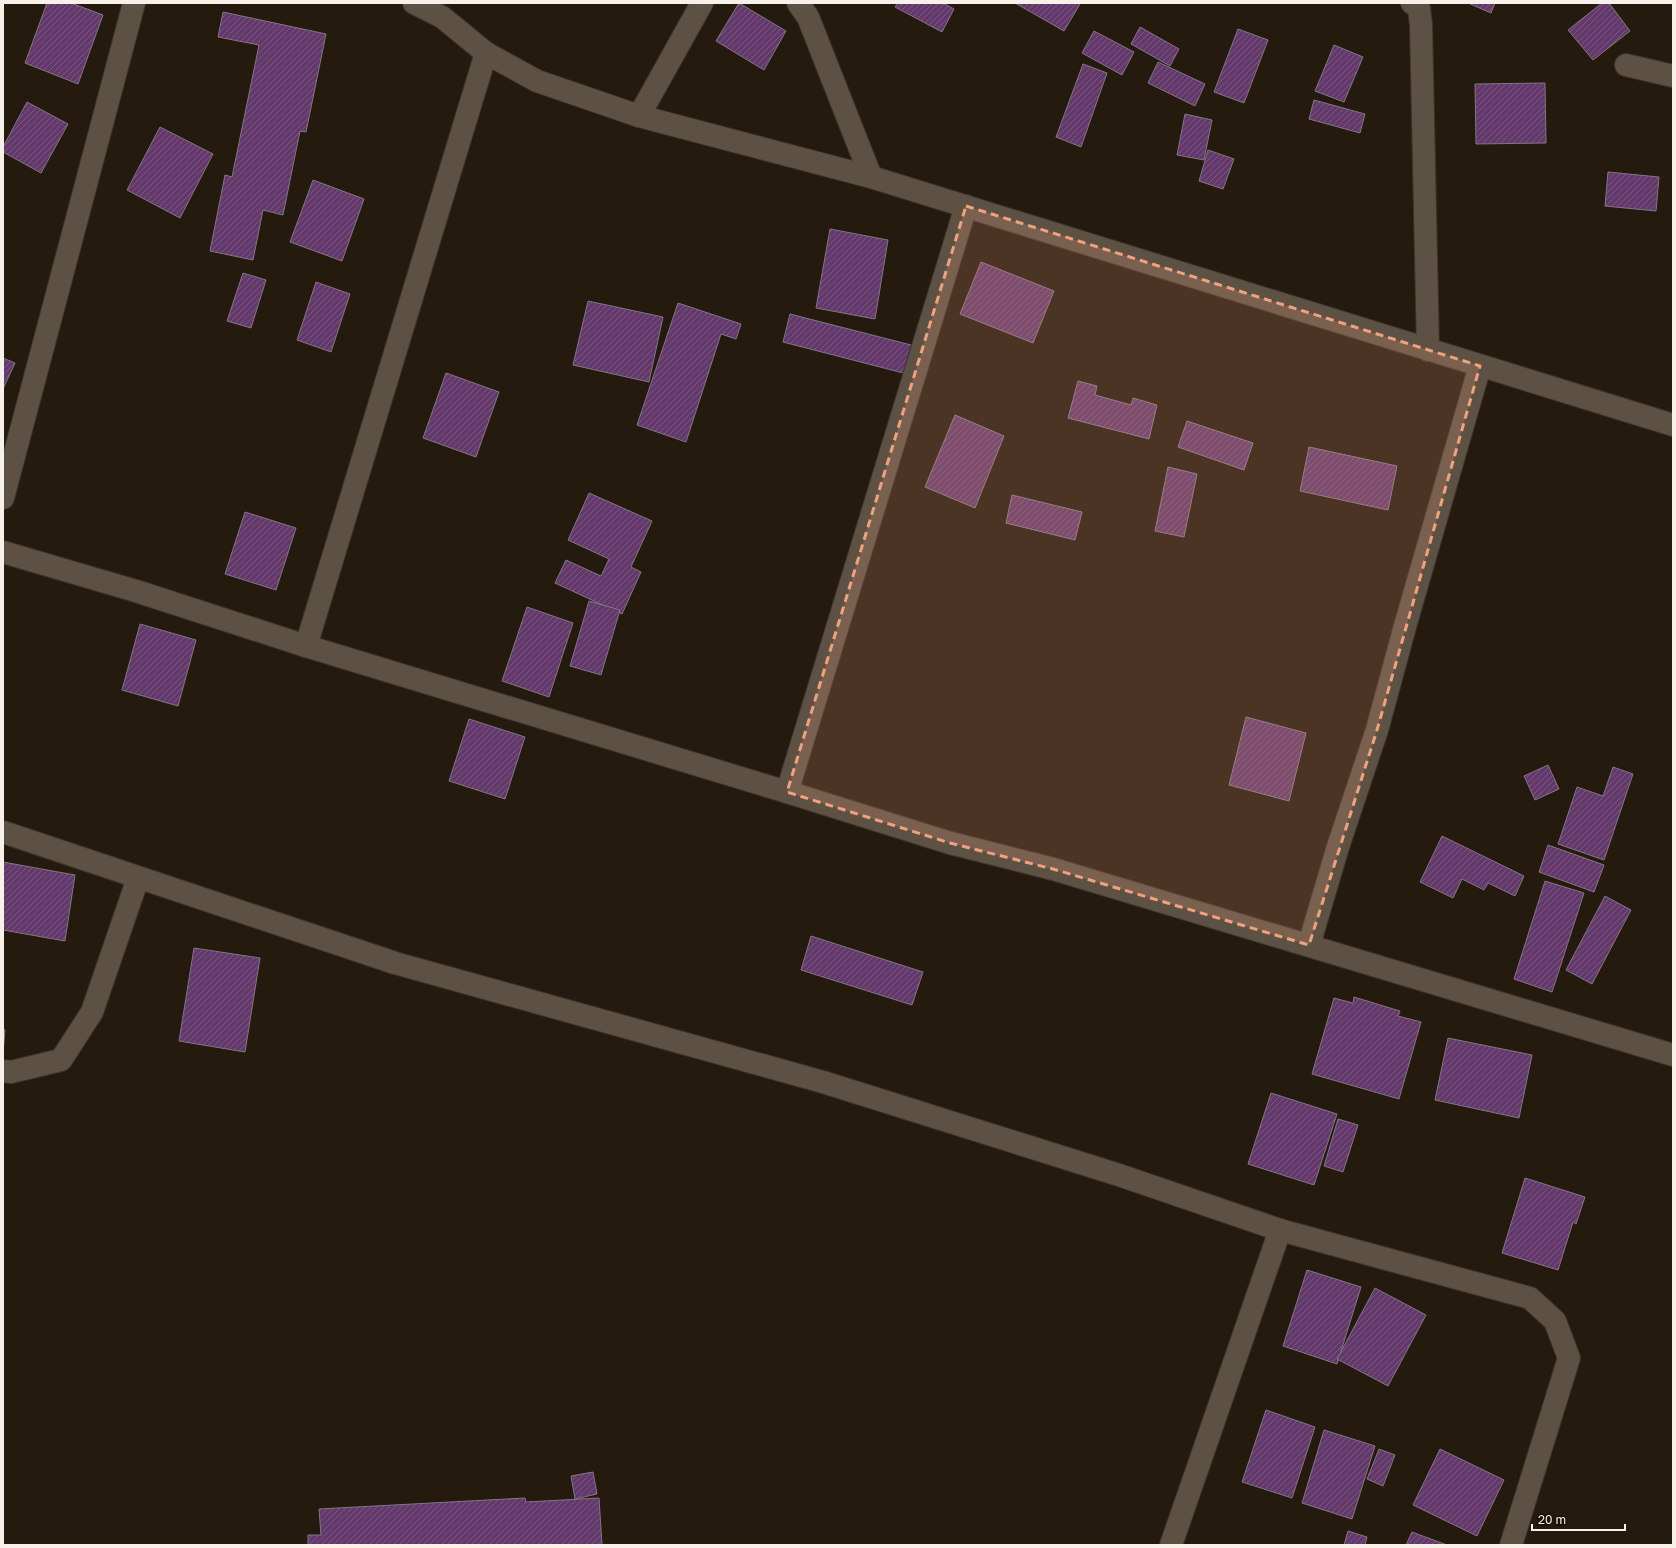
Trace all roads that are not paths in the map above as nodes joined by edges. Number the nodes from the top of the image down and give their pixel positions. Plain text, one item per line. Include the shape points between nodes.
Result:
1 (134, 3) edge
2 (414, 3) edge
3 (702, 3) edge
4 (798, 3) edge
5 (1412, 3) edge
6 (486, 53) junction
7 (1626, 65) dead end
8 (1673, 76) edge
9 (639, 116) junction
10 (871, 177) junction
11 (966, 206) junction
12 (1428, 350) junction
13 (1480, 366) junction
14 (1673, 425) edge
15 (3, 498) edge
16 (3, 552) edge
17 (306, 646) junction
18 (787, 792) junction
19 (3, 832) edge
20 (138, 878) junction
21 (1309, 945) junction
22 (1673, 1055) edge
23 (3, 1071) edge
24 (1280, 1230) junction
25 (1171, 1545) edge
26 (1511, 1545) edge

1 - 15 street
2 - 6 street via 442,17
3 - 9 street
4 - 10 street via 808,16
5 - 12 street via 1419,8 1421,25
6 - 9 street via 537,82
6 - 17 street
7 - 8 street
9 - 10 street
10 - 11 street
11 - 12 street
11 - 18 street
12 - 13 street
13 - 14 street
13 - 21 street via 1377,730
16 - 17 street via 136,591
17 - 18 street
18 - 21 street via 950,843 1054,868
19 - 20 street
20 - 23 street via 92,1012 61,1060 11,1072
20 - 24 street via 395,963 823,1082 1119,1175
21 - 22 street
24 - 25 street
24 - 26 street via 1530,1298 1554,1321 1569,1358

